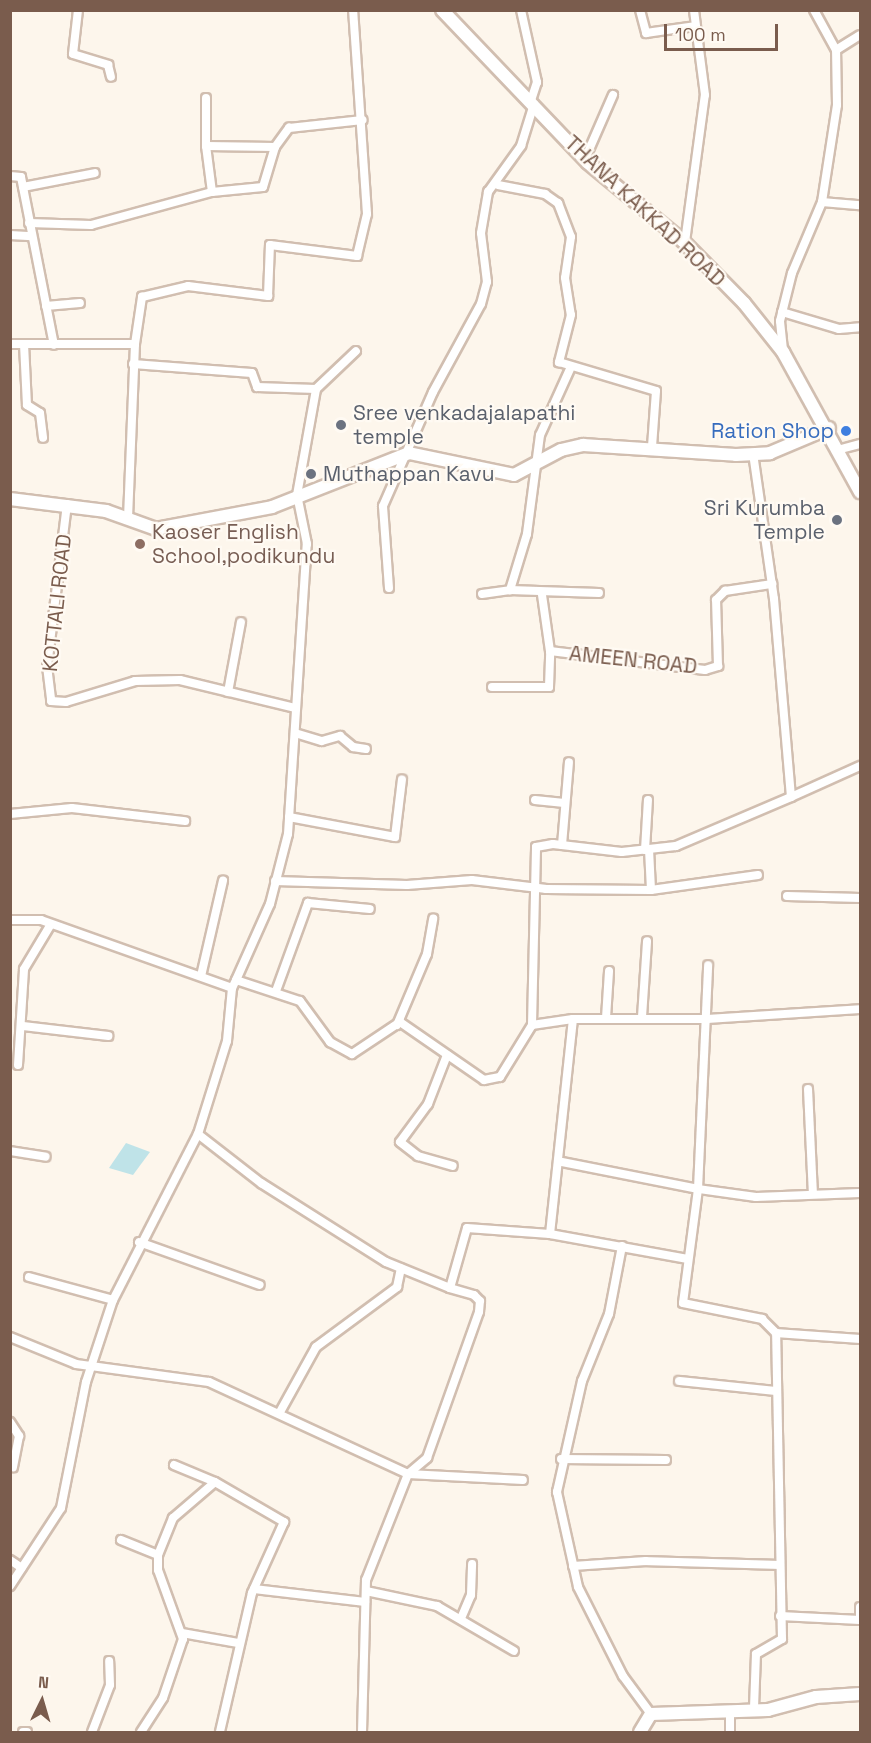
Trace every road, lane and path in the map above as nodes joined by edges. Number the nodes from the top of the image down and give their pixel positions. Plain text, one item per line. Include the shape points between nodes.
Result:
1 (78, 10) edge
2 (353, 10) edge
3 (442, 10) edge
4 (521, 10) edge
5 (640, 10) edge
6 (694, 10) edge
7 (814, 10) edge
8 (695, 26) junction
9 (861, 35) edge
10 (836, 51) junction
11 (111, 77) dead end
12 (613, 95) dead end
13 (206, 98) dead end
14 (533, 102) junction
15 (363, 120) junction
16 (206, 146) junction
17 (275, 147) junction
18 (585, 159) junction
19 (95, 173) dead end
20 (10, 176) edge
21 (498, 185) junction
22 (23, 187) junction
23 (212, 192) junction
24 (822, 202) junction
25 (861, 205) edge
26 (30, 223) junction
27 (10, 235) edge
28 (32, 236) junction
29 (685, 242) junction
30 (80, 303) dead end
31 (46, 306) junction
32 (782, 312) junction
33 (861, 327) edge
34 (10, 344) edge
35 (24, 344) junction
36 (135, 344) junction
37 (54, 345) junction
38 (356, 351) dead end
39 (783, 352) junction
40 (133, 364) junction
41 (570, 369) junction
42 (316, 389) junction
43 (829, 428) junction
44 (43, 438) dead end
45 (861, 444) edge
46 (652, 447) junction
47 (841, 449) junction
48 (409, 453) junction
49 (753, 454) junction
50 (536, 465) junction
51 (861, 492) edge
52 (297, 495) junction
53 (10, 499) edge
54 (67, 504) junction
55 (128, 520) junction
56 (772, 584) junction
57 (389, 588) dead end
58 (510, 590) junction
59 (599, 593) dead end
60 (482, 594) dead end
61 (542, 595) junction
62 (241, 622) dead end
63 (550, 651) junction
64 (492, 687) dead end
65 (228, 692) junction
66 (295, 708) junction
67 (295, 733) junction
68 (366, 749) dead end
69 (569, 762) dead end
70 (861, 766) edge
71 (402, 779) dead end
72 (791, 797) junction
73 (535, 800) dead end
74 (648, 800) dead end
75 (562, 803) junction
76 (10, 814) edge
77 (289, 817) junction
78 (185, 821) dead end
79 (562, 845) junction
80 (647, 850) junction
81 (758, 875) dead end
82 (223, 881) dead end
83 (275, 881) junction
84 (534, 887) junction
85 (651, 890) junction
86 (787, 896) dead end
87 (861, 898) edge
88 (370, 909) dead end
89 (433, 919) dead end
90 (10, 920) edge
91 (51, 924) junction
92 (647, 941) dead end
93 (708, 965) dead end
94 (609, 971) dead end
95 (201, 976) junction
96 (234, 984) junction
97 (276, 991) junction
98 (861, 1009) edge
99 (642, 1017) junction
100 (573, 1018) junction
101 (606, 1018) junction
102 (707, 1019) junction
103 (396, 1025) junction
104 (532, 1025) junction
105 (23, 1026) junction
106 (108, 1036) dead end
107 (447, 1056) junction
108 (18, 1065) dead end
109 (808, 1089) dead end
110 (198, 1134) junction
111 (10, 1151) edge
112 (46, 1157) dead end
113 (562, 1162) junction
114 (453, 1166) dead end
115 (698, 1189) junction
116 (861, 1193) edge
117 (813, 1194) junction
118 (550, 1234) junction
119 (139, 1242) junction
120 (622, 1246) junction
121 (688, 1259) junction
122 (401, 1268) junction
123 (29, 1277) dead end
124 (260, 1285) dead end
125 (450, 1288) junction
126 (113, 1300) junction
127 (776, 1333) junction
128 (10, 1337) edge
129 (861, 1339) edge
130 (92, 1366) junction
131 (679, 1381) dead end
132 (776, 1391) junction
133 (280, 1412) junction
134 (10, 1422) edge
135 (561, 1459) junction
136 (666, 1460) dead end
137 (174, 1465) dead end
138 (13, 1467) dead end
139 (408, 1474) junction
140 (523, 1480) dead end
141 (215, 1482) junction
142 (120, 1540) dead end
143 (158, 1556) junction
144 (10, 1560) edge
145 (472, 1563) dead end
146 (777, 1565) junction
147 (573, 1566) junction
148 (22, 1568) junction
149 (10, 1586) edge
150 (254, 1589) junction
151 (366, 1591) junction
152 (365, 1602) junction
153 (861, 1607) edge
154 (462, 1616) junction
155 (780, 1616) junction
156 (861, 1620) edge
157 (182, 1633) junction
158 (238, 1643) junction
159 (514, 1651) dead end
160 (109, 1661) dead end
161 (861, 1695) edge
162 (754, 1708) junction
163 (730, 1711) junction
164 (651, 1714) junction
165 (92, 1732) edge
166 (141, 1732) edge
167 (220, 1732) edge
168 (363, 1732) edge
169 (640, 1732) edge
170 (730, 1732) edge

1 - 11 street via 73,54 108,65
2 - 15 street
3 - 14 main road, THANA KAKKAD ROAD via 484,61
4 - 14 street via 537,82
5 - 8 street via 644,32
6 - 8 street
7 - 10 street
8 - 29 street via 705,95
9 - 10 street
10 - 24 street via 837,105
12 - 18 street
13 - 16 street
14 - 18 main road, THANA KAKKAD ROAD
14 - 21 street via 521,146 511,155
15 - 17 street via 289,128
15 - 36 street via 367,214 357,256 270,245 268,296 188,286 142,297
16 - 17 street
16 - 23 street
17 - 23 street via 263,187
18 - 29 main road, THANA KAKKAD ROAD
19 - 22 street
20 - 22 street via 21,177
21 - 41 street via 545,194 566,219 571,237 565,278 571,315 560,362
21 - 48 street via 488,192 481,233 487,282 481,304 434,392
22 - 26 street
23 - 26 street via 91,225
24 - 25 street
24 - 32 street via 792,273
26 - 28 street
27 - 28 street
28 - 31 street
29 - 39 main road, THANA KAKKAD ROAD
30 - 31 street
31 - 37 street
32 - 33 street via 839,329
32 - 39 street
34 - 35 street
35 - 37 street
35 - 44 street via 27,405 40,413
36 - 37 street
36 - 40 street
38 - 42 street
39 - 43 main road, THANA KAKKAD ROAD
40 - 42 street via 252,373 257,387
40 - 55 street
41 - 46 street via 656,391
41 - 50 street via 540,435
42 - 52 street
43 - 47 main road, THANA KAKKAD ROAD
43 - 49 main road via 787,448
45 - 47 street
46 - 49 main road
46 - 50 main road via 583,446
47 - 51 main road, THANA KAKKAD ROAD
48 - 50 main road via 506,474 528,472
48 - 52 main road
48 - 57 street via 383,506
49 - 56 street
50 - 58 street via 527,534
52 - 55 main road via 272,507 156,529
52 - 66 street via 307,544
53 - 54 main road
54 - 55 main road
54 - 65 street, KOTTALI ROAD via 47,666 51,701 66,702 135,681 206,682
56 - 63 street, AMEEN ROAD via 725,591 716,600 718,666 655,666
56 - 72 street
58 - 60 street
58 - 61 street
59 - 61 street
61 - 63 street, AMEEN ROAD
62 - 65 street
63 - 64 street via 549,687
65 - 66 street, KOTTALI ROAD
66 - 67 street
67 - 68 street via 322,741 340,736
67 - 77 street
69 - 75 street
70 - 72 street
71 - 77 street via 395,837
72 - 80 street via 676,846
73 - 75 street
74 - 80 street
75 - 79 street
76 - 78 street via 72,808
77 - 83 street
79 - 80 street
79 - 84 street via 536,848
80 - 85 street
81 - 85 street
82 - 95 street
83 - 84 street via 407,885 472,880
83 - 96 street
84 - 85 street
84 - 104 street
86 - 87 street
88 - 97 street via 308,903
89 - 103 street via 427,954
90 - 91 street
91 - 95 street
91 - 105 street via 24,969
92 - 99 street
93 - 102 street
94 - 101 street
95 - 96 street
96 - 97 street
96 - 110 street via 227,1041
97 - 103 street via 300,1000 330,1042 352,1054
98 - 102 street
99 - 101 street
99 - 102 street
100 - 101 street
100 - 104 street
100 - 113 street
102 - 115 street
103 - 107 street via 400,1022
104 - 107 street via 500,1077 484,1080
105 - 106 street
105 - 108 street
107 - 114 street via 428,1104 400,1142 418,1156
109 - 117 street
110 - 119 street
110 - 122 street via 261,1183
111 - 112 street
113 - 115 street
113 - 118 street
115 - 117 street via 756,1197
115 - 121 street
116 - 117 street
118 - 120 street
118 - 125 street via 467,1228
119 - 124 street
119 - 126 street
120 - 121 street
120 - 135 street via 609,1314 582,1381
121 - 127 street via 683,1303 762,1319
122 - 125 street
122 - 133 street via 397,1287 316,1347
123 - 126 street
125 - 139 street via 474,1295 480,1300 479,1312 427,1458
126 - 130 street
127 - 129 street
127 - 132 street
128 - 130 street
130 - 133 street via 209,1382
130 - 148 street via 61,1508
131 - 132 street
132 - 146 street
133 - 139 street
134 - 138 street via 19,1436
135 - 136 street
135 - 147 street via 557,1492
137 - 141 street
139 - 140 street
139 - 151 street via 376,1545
141 - 143 street via 173,1518
141 - 150 street via 284,1522
142 - 143 street
143 - 157 street via 158,1570
144 - 148 street
145 - 154 street via 471,1595
146 - 147 street via 622,1562
146 - 155 street
147 - 164 street via 622,1676
148 - 149 street
150 - 152 street
150 - 158 street
151 - 152 street
151 - 154 street via 411,1598
152 - 168 street
153 - 156 street
154 - 159 street
155 - 156 street
155 - 162 street via 782,1639 756,1654
157 - 158 street
157 - 166 street via 175,1670
158 - 167 street
160 - 165 street via 110,1685
161 - 162 main road
162 - 163 main road
163 - 164 main road
163 - 170 street
164 - 169 main road

